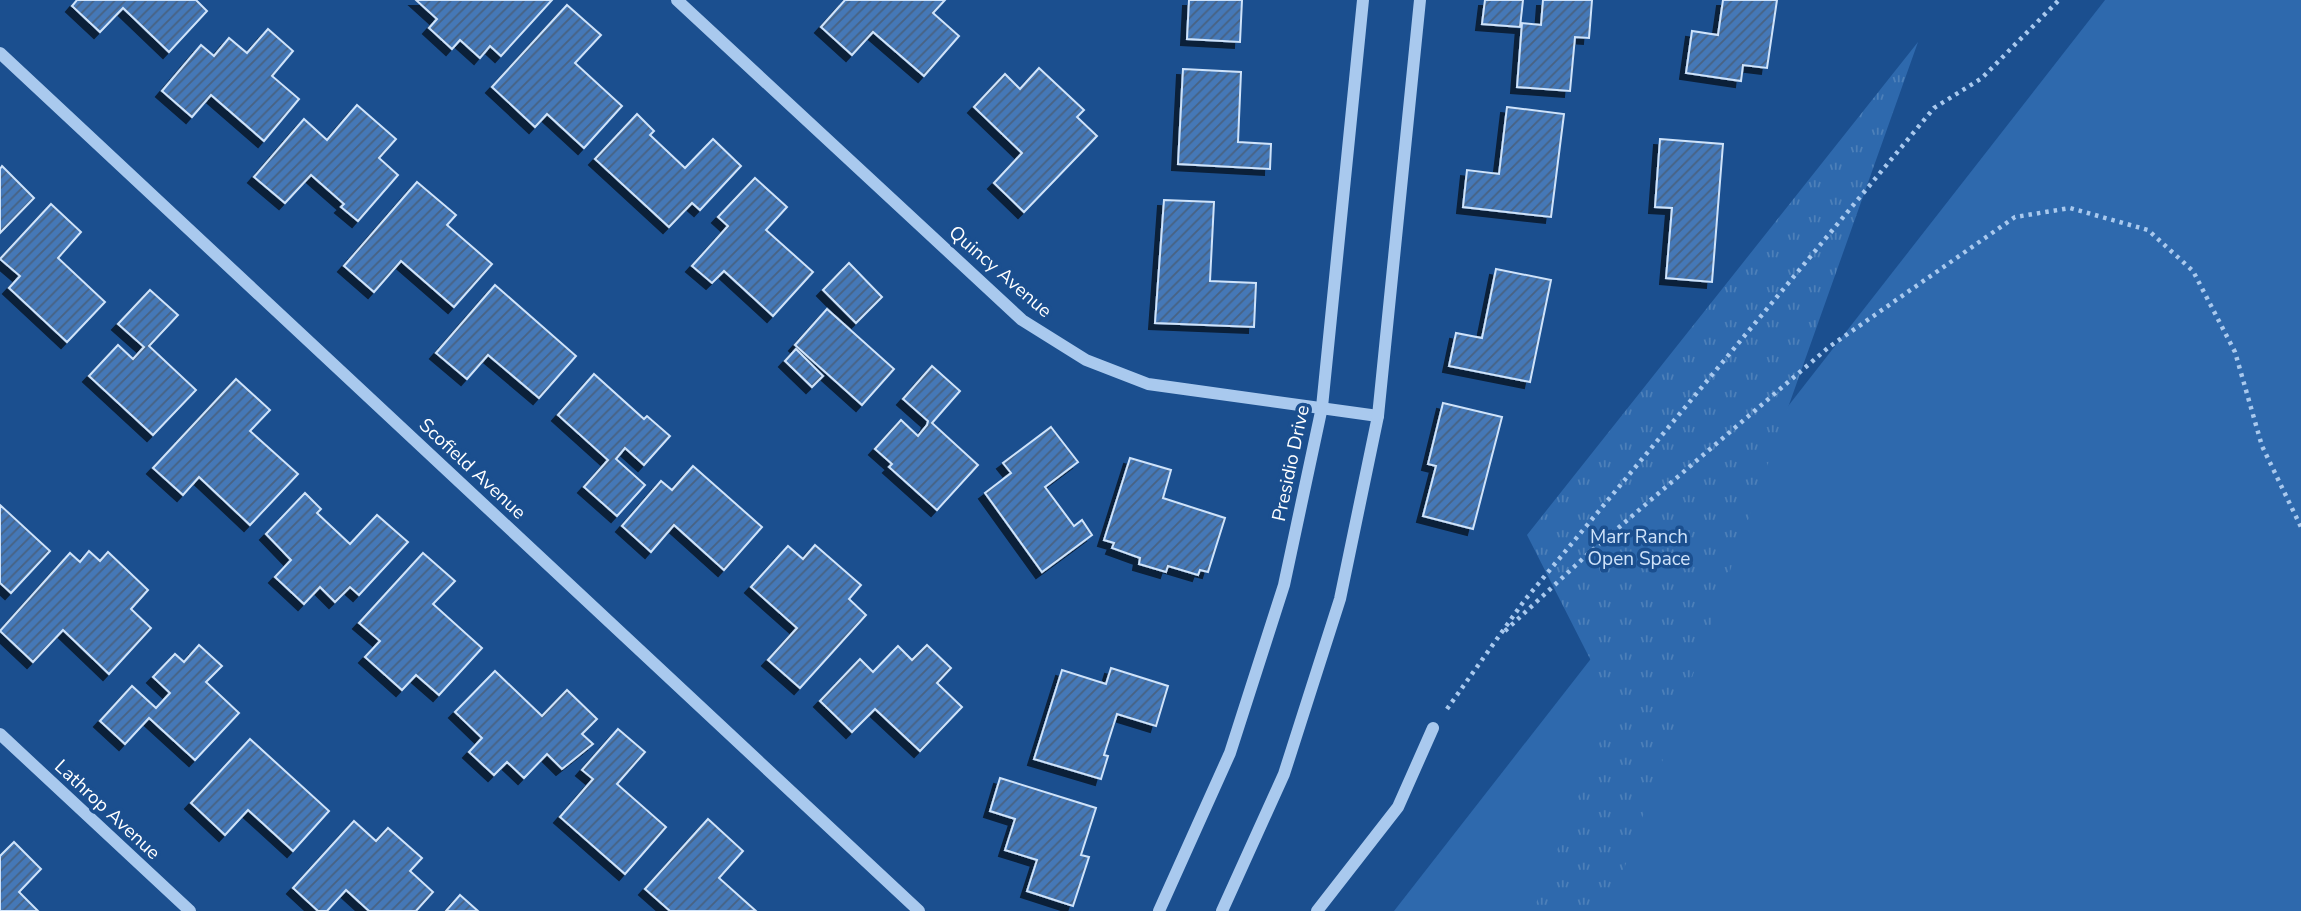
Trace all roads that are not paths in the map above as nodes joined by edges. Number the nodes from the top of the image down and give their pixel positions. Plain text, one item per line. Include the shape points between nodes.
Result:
1 (677, 0) edge
2 (1363, 0) edge
3 (1420, 0) edge
4 (0, 53) edge
5 (1322, 407) junction
6 (1378, 416) junction
7 (1433, 728) road end
8 (0, 734) edge
9 (190, 911) edge
10 (919, 911) edge
11 (1159, 911) edge
12 (1222, 911) edge
13 (1317, 911) edge

1 - 5 street, Quincy Avenue via 1022,320 1086,359 1148,384
2 - 5 street, Presidio Drive
3 - 6 street
4 - 10 street, Scofield Avenue
5 - 6 street, Quincy Avenue
5 - 11 street, Presidio Drive via 1284,585 1239,727
6 - 12 street via 1340,599 1284,774
7 - 13 street via 1398,807
8 - 9 street, Lathrop Avenue

